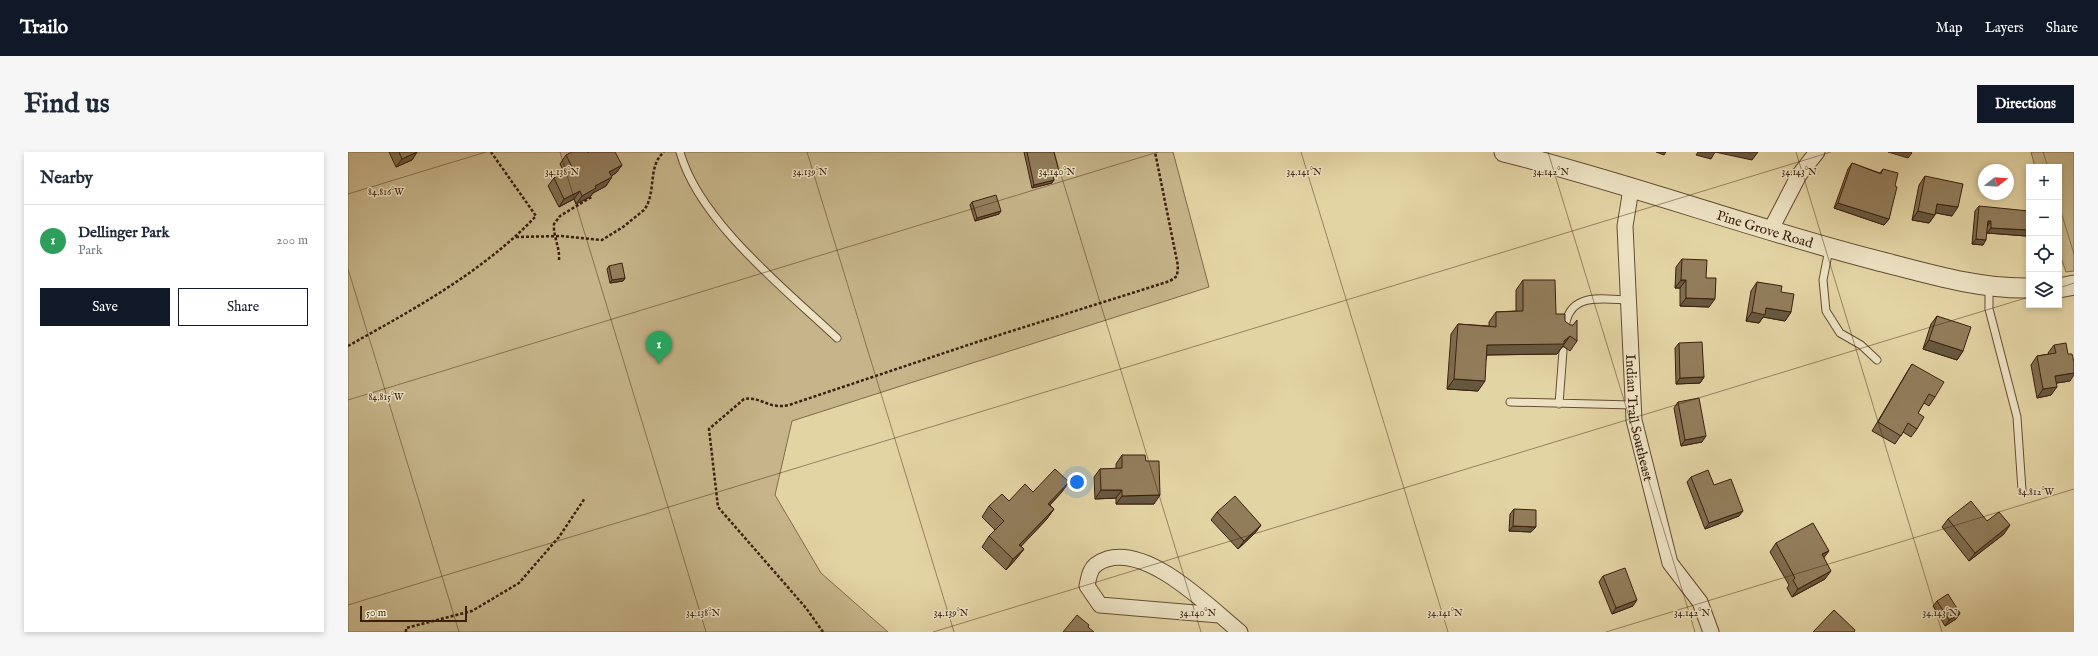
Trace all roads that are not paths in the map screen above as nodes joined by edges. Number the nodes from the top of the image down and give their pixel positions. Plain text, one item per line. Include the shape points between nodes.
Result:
1 (680, 152) edge
2 (1504, 152) edge
3 (1816, 152) edge
4 (1530, 155) edge
5 (1631, 188) junction
6 (1770, 231) junction
7 (1829, 249) junction
8 (2074, 285) edge
9 (1989, 286) junction
10 (2062, 287) edge
11 (2026, 288) edge
12 (1628, 300) junction
13 (1564, 330) edge
14 (837, 338) dead end
15 (1563, 351) edge
16 (1877, 360) dead end
17 (1510, 402) dead end
18 (1559, 404) junction
19 (1633, 406) junction
20 (2022, 490) dead end
21 (1219, 615) junction
22 (1240, 632) edge
23 (1711, 632) edge

1 - 14 lane via 690,178 714,216 743,249
2 - 4 street, Pine Grove Road
3 - 6 street via 1799,175
4 - 5 street, Pine Grove Road
5 - 6 street, Pine Grove Road
5 - 12 street, Indian Trail Southeast via 1625,226
6 - 7 street, Pine Grove Road
7 - 9 street, Pine Grove Road
7 - 16 lane via 1823,280 1826,311 1840,333 1862,344
8 - 10 street
9 - 11 street, Pine Grove Road
9 - 20 lane via 1989,309 2017,417
12 - 13 lane via 1591,299 1576,304 1570,309
12 - 19 street, Indian Trail Southeast
15 - 18 lane
17 - 18 lane
18 - 19 lane
19 - 23 street, Indian Trail Southeast via 1634,420 1670,563 1700,602
21 - 21 street via 1184,586 1146,562 1115,556 1099,561 1091,571 1087,586 1100,605
21 - 22 street

